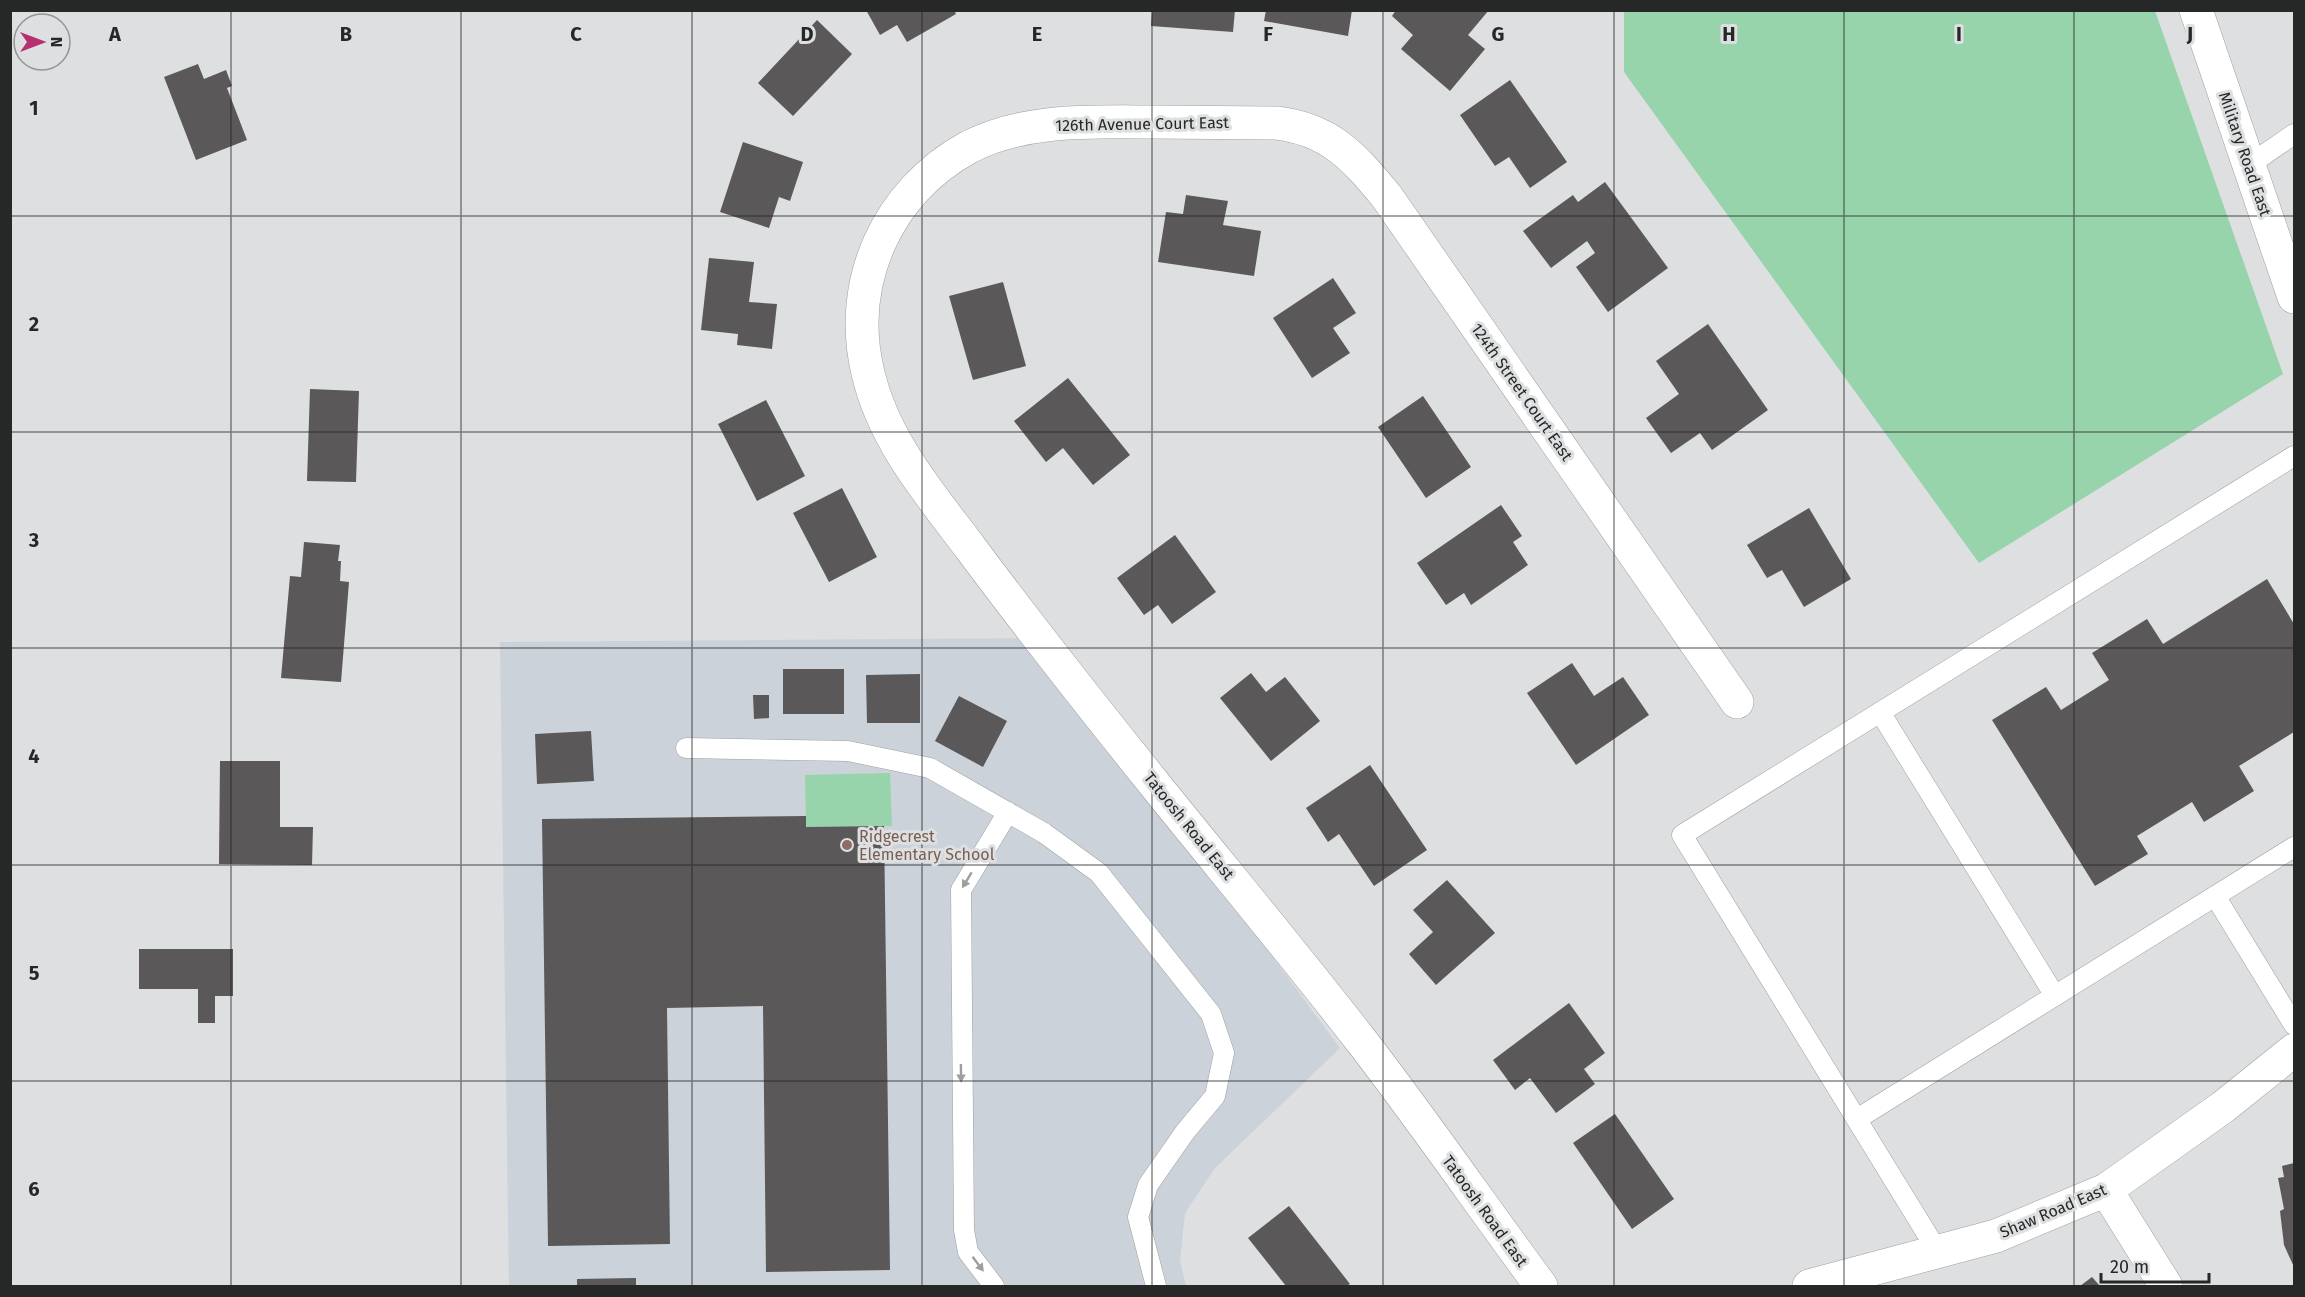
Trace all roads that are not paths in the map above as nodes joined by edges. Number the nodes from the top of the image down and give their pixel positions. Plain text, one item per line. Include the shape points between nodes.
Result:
1 (2196, 10) edge
2 (1276, 123) joint
3 (2295, 134) edge
4 (2249, 165) junction
5 (2295, 297) edge
6 (864, 352) joint
7 (2295, 456) edge
8 (1737, 702) dead end
9 (1880, 712) junction
10 (686, 748) dead end
11 (1008, 812) junction
12 (2295, 848) edge
13 (2215, 896) junction
14 (2055, 996) junction
15 (2295, 1025) edge
16 (2295, 1050) edge
17 (1857, 1119) junction
18 (2106, 1190) junction
19 (1938, 1252) junction
20 (994, 1287) edge
21 (1156, 1287) edge
22 (1541, 1287) edge
23 (1809, 1287) edge
24 (2166, 1287) edge

1 - 4 street, Military Road East
2 - 6 street, 126th Avenue Court East via 1074,123 1019,130 972,146 938,166 895,213 872,260 867,280 862,324
2 - 8 street, 124th Street Court East via 1320,133 1351,157 1387,197
3 - 4 lane
4 - 5 street, Military Road East
6 - 22 street, Tatoosh Road East via 886,424 906,461 1037,638 1364,1044
7 - 9 lane
9 - 14 lane
9 - 17 lane via 1682,835
10 - 11 lane via 848,751 930,768
11 -> 20 lane via 961,890 964,1230 968,1252
11 - 21 lane via 1099,873 1211,1014 1224,1053 1215,1096 1149,1185 1138,1217
12 - 13 lane
13 - 14 lane
13 - 15 lane
14 - 17 lane
16 - 18 street, Shaw Road East
17 - 19 lane
18 - 19 street, Shaw Road East via 1996,1236
18 - 24 street
19 - 23 street, Shaw Road East

